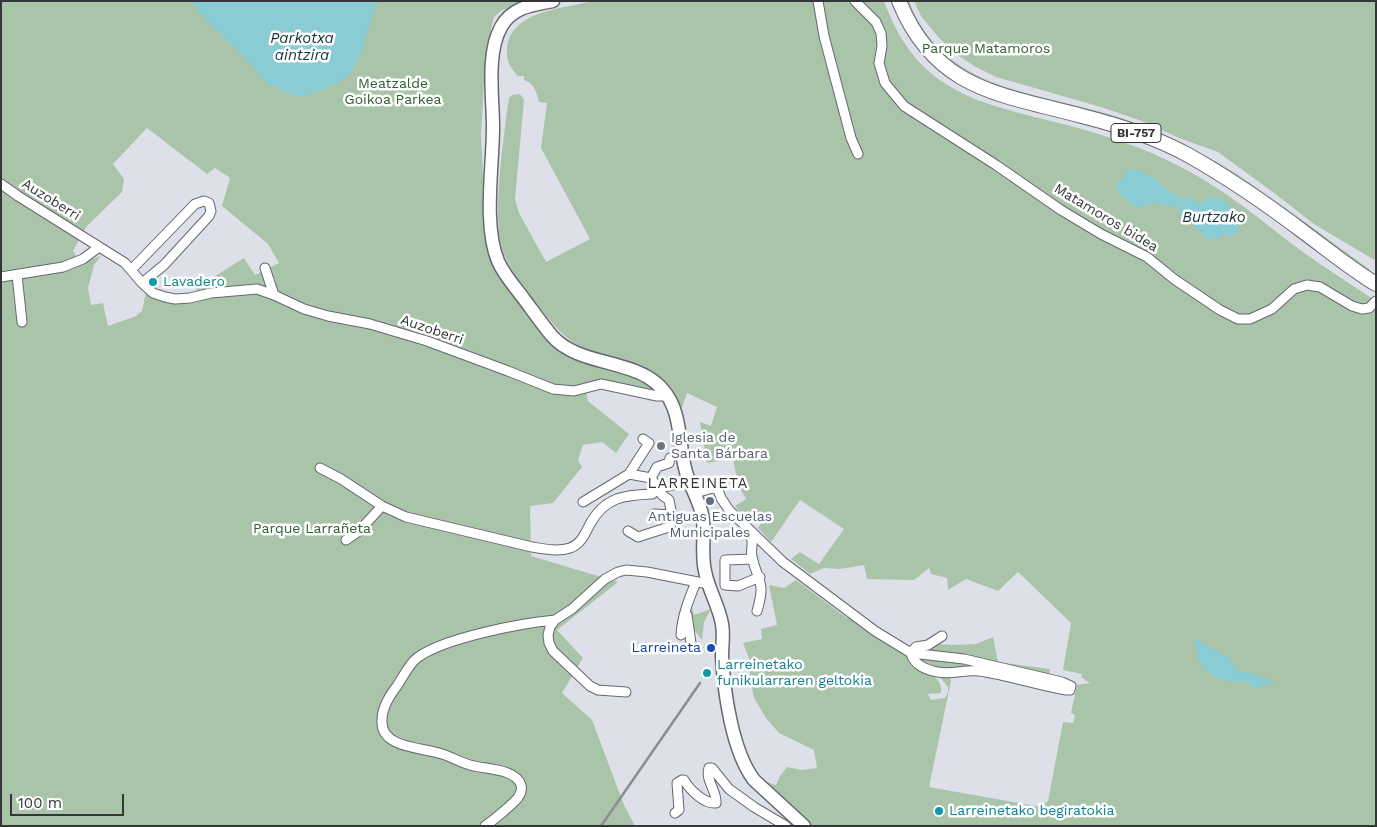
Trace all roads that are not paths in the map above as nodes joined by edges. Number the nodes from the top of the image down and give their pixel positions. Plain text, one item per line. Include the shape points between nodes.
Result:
1 (818, 1) edge
2 (855, 1) edge
3 (899, 1) edge
4 (548, 2) edge
5 (858, 154) dead end
6 (1, 184) edge
7 (99, 247) junction
8 (265, 268) dead end
9 (131, 270) junction
10 (17, 275) junction
11 (1, 277) edge
12 (142, 283) junction
13 (1376, 284) edge
14 (274, 295) junction
15 (1376, 301) edge
16 (22, 322) dead end
17 (667, 396) junction
18 (644, 439) dead end
19 (670, 458) dead end
20 (320, 468) dead end
21 (630, 474) junction
22 (651, 478) junction
23 (692, 487) junction
24 (657, 488) junction
25 (602, 490) junction
26 (627, 495) junction
27 (583, 502) dead end
28 (382, 506) junction
29 (654, 514) dead end
30 (673, 515) junction
31 (748, 527) junction
32 (628, 531) dead end
33 (346, 540) dead end
34 (753, 559) junction
35 (760, 577) junction
36 (702, 583) junction
37 (686, 607) junction
38 (758, 611) dead end
39 (555, 620) junction
40 (681, 635) dead end
41 (942, 636) dead end
42 (691, 643) dead end
43 (911, 653) junction
44 (626, 692) dead end
45 (675, 813) dead end
46 (774, 818) junction
47 (485, 826) edge
48 (781, 826) edge
49 (786, 826) edge
50 (804, 826) edge

1 - 5 street via 824,36
2 - 15 street, Matamoros bidea via 876,22 882,46 879,63 886,83 904,106 1060,210 1147,257 1220,310 1238,319 1250,319 1272,310 1294,289 1307,284 1320,287 1362,309 1369,308
3 - 13 main road, BI-757 via 920,40 932,56 951,72 988,91 1118,126 1187,154 1256,197
4 - 17 street via 514,12 502,25 496,40 492,80 491,230 498,262 562,346 640,373
6 - 7 street, Auzoberri
7 - 9 street, Auzoberri
7 - 10 street via 63,267
8 - 14 street
9 - 12 street, Auzoberri
9 - 12 street via 195,204 209,203 209,216 164,265
10 - 11 street
10 - 16 street
12 - 14 street, Auzoberri via 152,292 175,299 257,289
14 - 17 street, Auzoberri via 304,309 370,324 435,344 552,389 577,390 601,384
17 - 23 street via 677,419 684,466
18 - 21 street via 649,443
19 - 22 street via 669,463 657,467
20 - 28 street
21 - 22 street
21 - 25 street
22 - 24 street
23 - 24 street
23 - 31 street via 718,490 729,510
23 - 36 street via 703,522
24 - 26 street via 652,494
24 - 30 street via 669,500
25 - 26 street via 605,494
25 - 27 street
26 - 28 street via 599,511 577,545 560,550 532,548 420,521
28 - 33 street
29 - 30 street
30 - 32 street via 670,527 647,537 638,537
31 - 34 street
31 - 43 street via 783,562 881,635
34 - 35 street
34 - 35 street via 725,560 725,585 738,586
35 - 38 street via 762,597
36 - 37 street
36 - 39 street via 634,570 618,572
36 - 50 street via 722,622 728,704 742,762 761,788
37 - 40 street
37 - 42 street
39 - 44 street via 548,635 553,651 590,686 598,690
39 - 47 street via 530,622 436,647 416,659 388,699 382,720 389,738 472,766 493,768 516,778 521,791 519,798
41 - 43 street via 928,645 916,647
43 - 43 street via 917,663 937,672 980,671 1066,690 1072,686 964,659
45 - 46 street via 679,810 677,783 682,780 693,792 716,803 707,774 711,768 729,789
46 - 48 street
46 - 49 street

